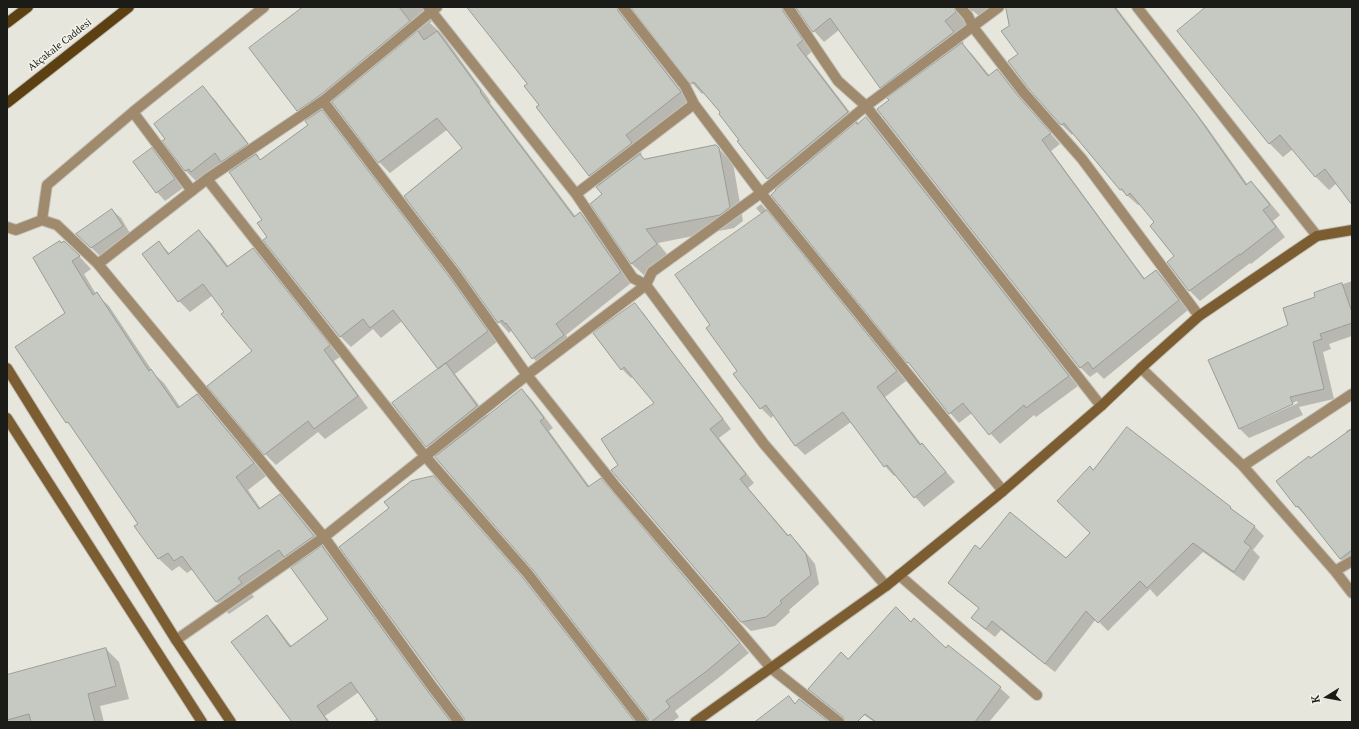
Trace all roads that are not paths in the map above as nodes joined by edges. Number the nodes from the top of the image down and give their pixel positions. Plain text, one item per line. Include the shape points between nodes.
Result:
1 (28, 7) edge
2 (129, 7) edge
3 (264, 7) edge
4 (623, 7) edge
5 (788, 7) edge
6 (960, 7) edge
7 (999, 7) edge
8 (1137, 7) edge
9 (432, 8) edge
10 (8, 21) edge
11 (973, 27) junction
12 (323, 101) junction
13 (7, 103) edge
14 (694, 104) junction
15 (866, 106) junction
16 (133, 112) junction
17 (207, 179) junction
18 (192, 191) junction
19 (761, 193) junction
20 (576, 194) junction
21 (42, 220) junction
22 (7, 227) edge
23 (1352, 230) edge
24 (1317, 236) junction
25 (98, 264) junction
26 (646, 285) junction
27 (1199, 316) junction
28 (7, 368) edge
29 (1140, 368) junction
30 (527, 375) junction
31 (1352, 394) edge
32 (1101, 406) junction
33 (7, 418) edge
34 (425, 456) junction
35 (1243, 466) junction
36 (1003, 491) junction
37 (324, 537) junction
38 (1352, 561) edge
39 (1335, 571) junction
40 (899, 575) junction
41 (886, 586) junction
42 (1352, 593) edge
43 (176, 640) junction
44 (771, 668) junction
45 (1037, 695) dead end
46 (202, 722) edge
47 (231, 722) edge
48 (460, 722) edge
49 (643, 722) edge
50 (695, 722) edge
51 (839, 722) edge

1 - 10 main road
2 - 13 main road, Akçakale Caddesi
3 - 16 street
4 - 14 street via 685,86
5 - 15 street via 838,81
6 - 11 street
7 - 11 street
8 - 24 street
9 - 12 street
9 - 20 street
11 - 15 street
11 - 27 street via 1024,93 1082,159
12 - 17 street
12 - 30 street via 453,271
14 - 19 street
14 - 20 street
15 - 19 street
15 - 32 street
16 - 18 street
16 - 21 street via 47,185
17 - 18 street
17 - 34 street
18 - 25 street
19 - 26 street via 652,272
19 - 36 street
20 - 26 street via 633,278
21 - 22 street via 16,230
21 - 25 street via 57,225
23 - 24 street
24 - 27 street
25 - 37 street
26 - 30 street
26 - 41 street via 764,444
27 - 29 street
28 - 43 street
29 - 32 street
29 - 35 street
30 - 34 street
30 - 44 street via 617,488
31 - 35 street
32 - 36 street
33 - 46 street
34 - 37 street
34 - 49 street via 528,574
35 - 39 street
36 - 40 street
37 - 43 street
37 - 48 street
38 - 39 street
39 - 42 street
40 - 41 street
40 - 45 street
41 - 44 street
43 - 47 street
44 - 50 street
44 - 51 street

